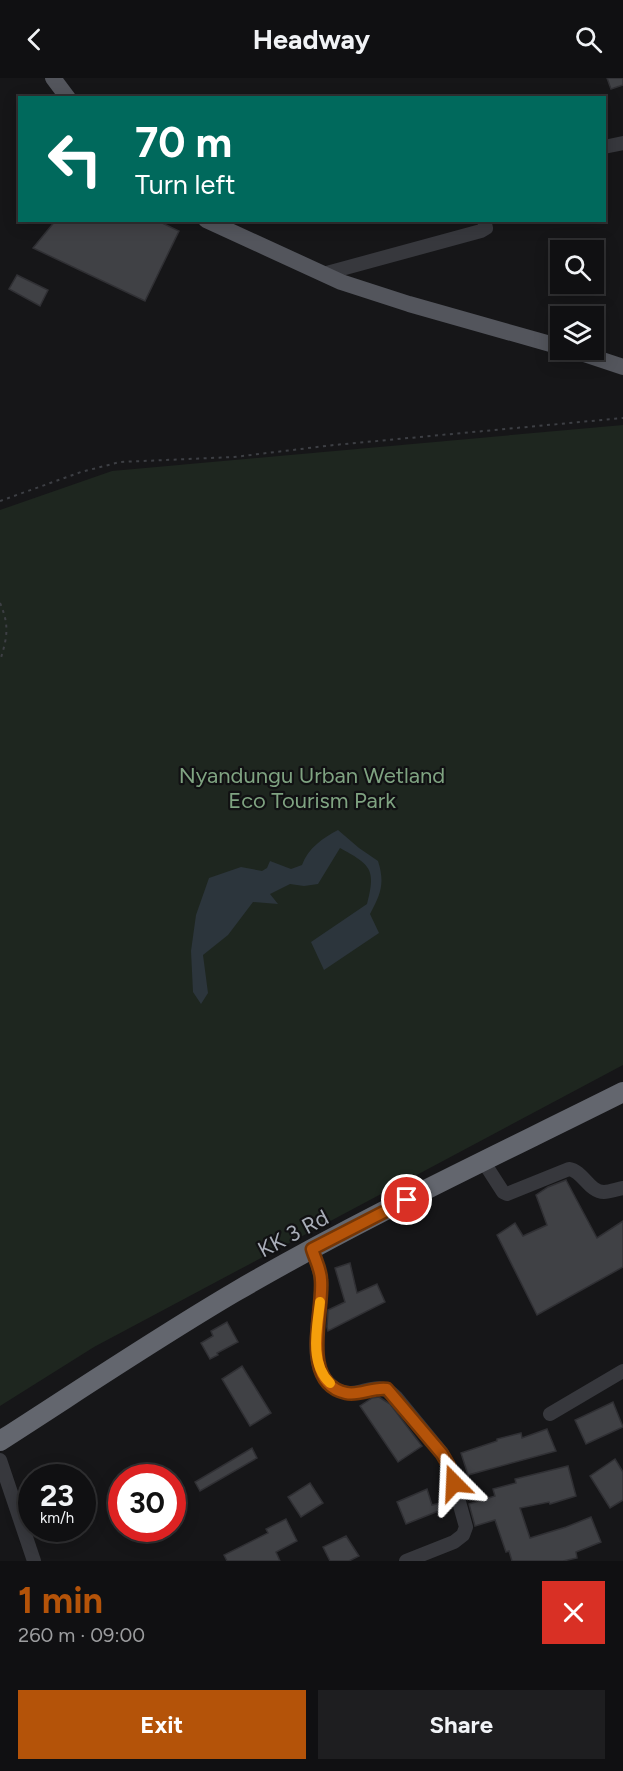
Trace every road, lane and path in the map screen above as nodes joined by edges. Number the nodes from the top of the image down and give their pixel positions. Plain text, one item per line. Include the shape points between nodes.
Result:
1 (53, 78) edge
2 (66, 96) edge
3 (623, 143) edge
4 (606, 147) edge
5 (210, 222) edge
6 (484, 222) edge
7 (323, 274) junction
8 (550, 343) edge
9 (604, 360) edge
10 (623, 366) edge
11 (623, 418) edge
12 (0, 501) edge
13 (0, 603) edge
14 (0, 661) edge
15 (623, 1092) edge
16 (483, 1161) junction
17 (623, 1188) edge
18 (312, 1249) junction
19 (623, 1371) edge
20 (550, 1414) dead end
21 (0, 1441) edge
22 (0, 1460) edge
23 (34, 1561) edge
24 (406, 1561) edge

1 - 2 main road
3 - 4 street
5 - 7 main road
6 - 7 street via 486,228 481,231
7 - 8 main road via 409,304
9 - 10 main road
11 - 12 path via 234,457 120,462
13 - 14 path via 6,617 7,638
15 - 16 highway, KK 3 Rd
16 - 17 street via 507,1194 569,1169 599,1191
16 - 18 highway, KK 3 Rd
18 - 21 highway, KK 3 Rd via 214,1305
18 - 24 street via 321,1280 316,1344 318,1362 326,1379 336,1389 348,1393 376,1387 387,1389 449,1466 464,1516 463,1535
19 - 20 street
22 - 23 street

